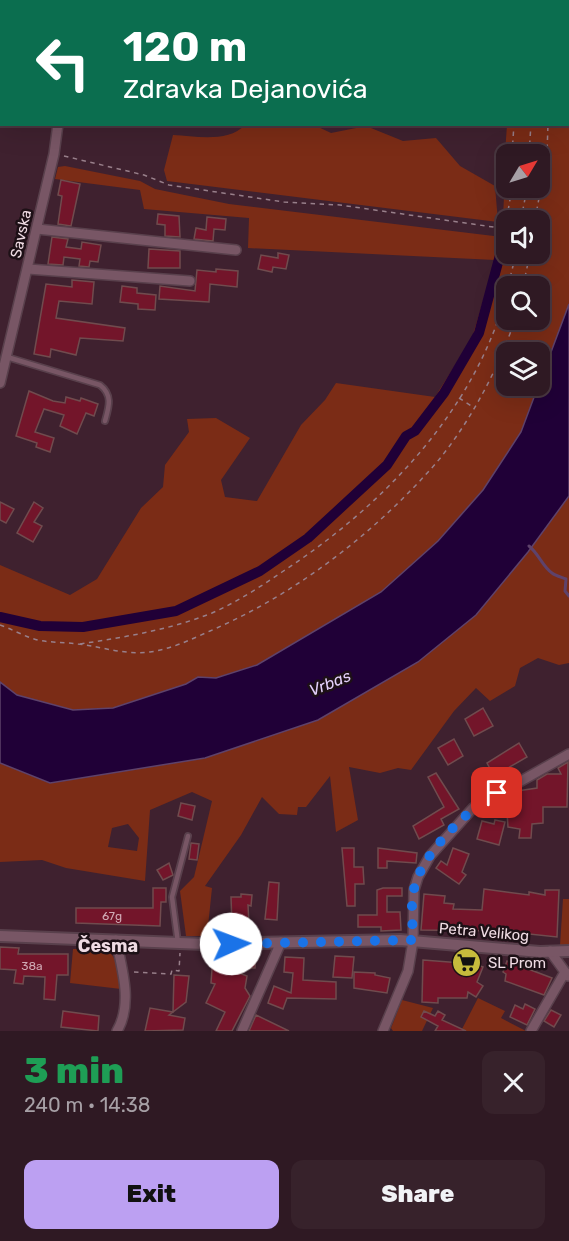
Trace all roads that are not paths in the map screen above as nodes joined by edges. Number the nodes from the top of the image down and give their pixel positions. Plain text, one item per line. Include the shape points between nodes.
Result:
1 (58, 126) edge
2 (37, 229) junction
3 (236, 250) dead end
4 (28, 269) junction
5 (190, 281) dead end
6 (7, 357) junction
7 (0, 383) edge
8 (105, 421) dead end
9 (569, 754) edge
10 (188, 836) dead end
11 (0, 936) edge
12 (116, 940) junction
13 (413, 940) junction
14 (281, 942) junction
15 (179, 946) junction
16 (550, 951) junction
17 (569, 951) edge
18 (567, 974) edge
19 (117, 1031) edge
20 (242, 1031) edge
21 (383, 1031) edge
22 (531, 1031) edge

1 - 2 street, Savska
2 - 3 street
2 - 4 street, Savska
4 - 5 street
4 - 6 street, Savska
6 - 7 street, Savska
6 - 8 lane via 100,385 110,401
9 - 13 street via 486,799 463,817 441,843 415,885
10 - 15 lane via 172,897
11 - 12 street, Petra Velikog
12 - 15 street, Petra Velikog
12 - 19 street via 126,1009
13 - 14 street, Petra Velikog
13 - 16 street, Petra Velikog
13 - 21 street via 402,987
14 - 15 street, Petra Velikog
14 - 20 street
16 - 17 street, Petra Velikog
16 - 18 street
18 - 22 street

